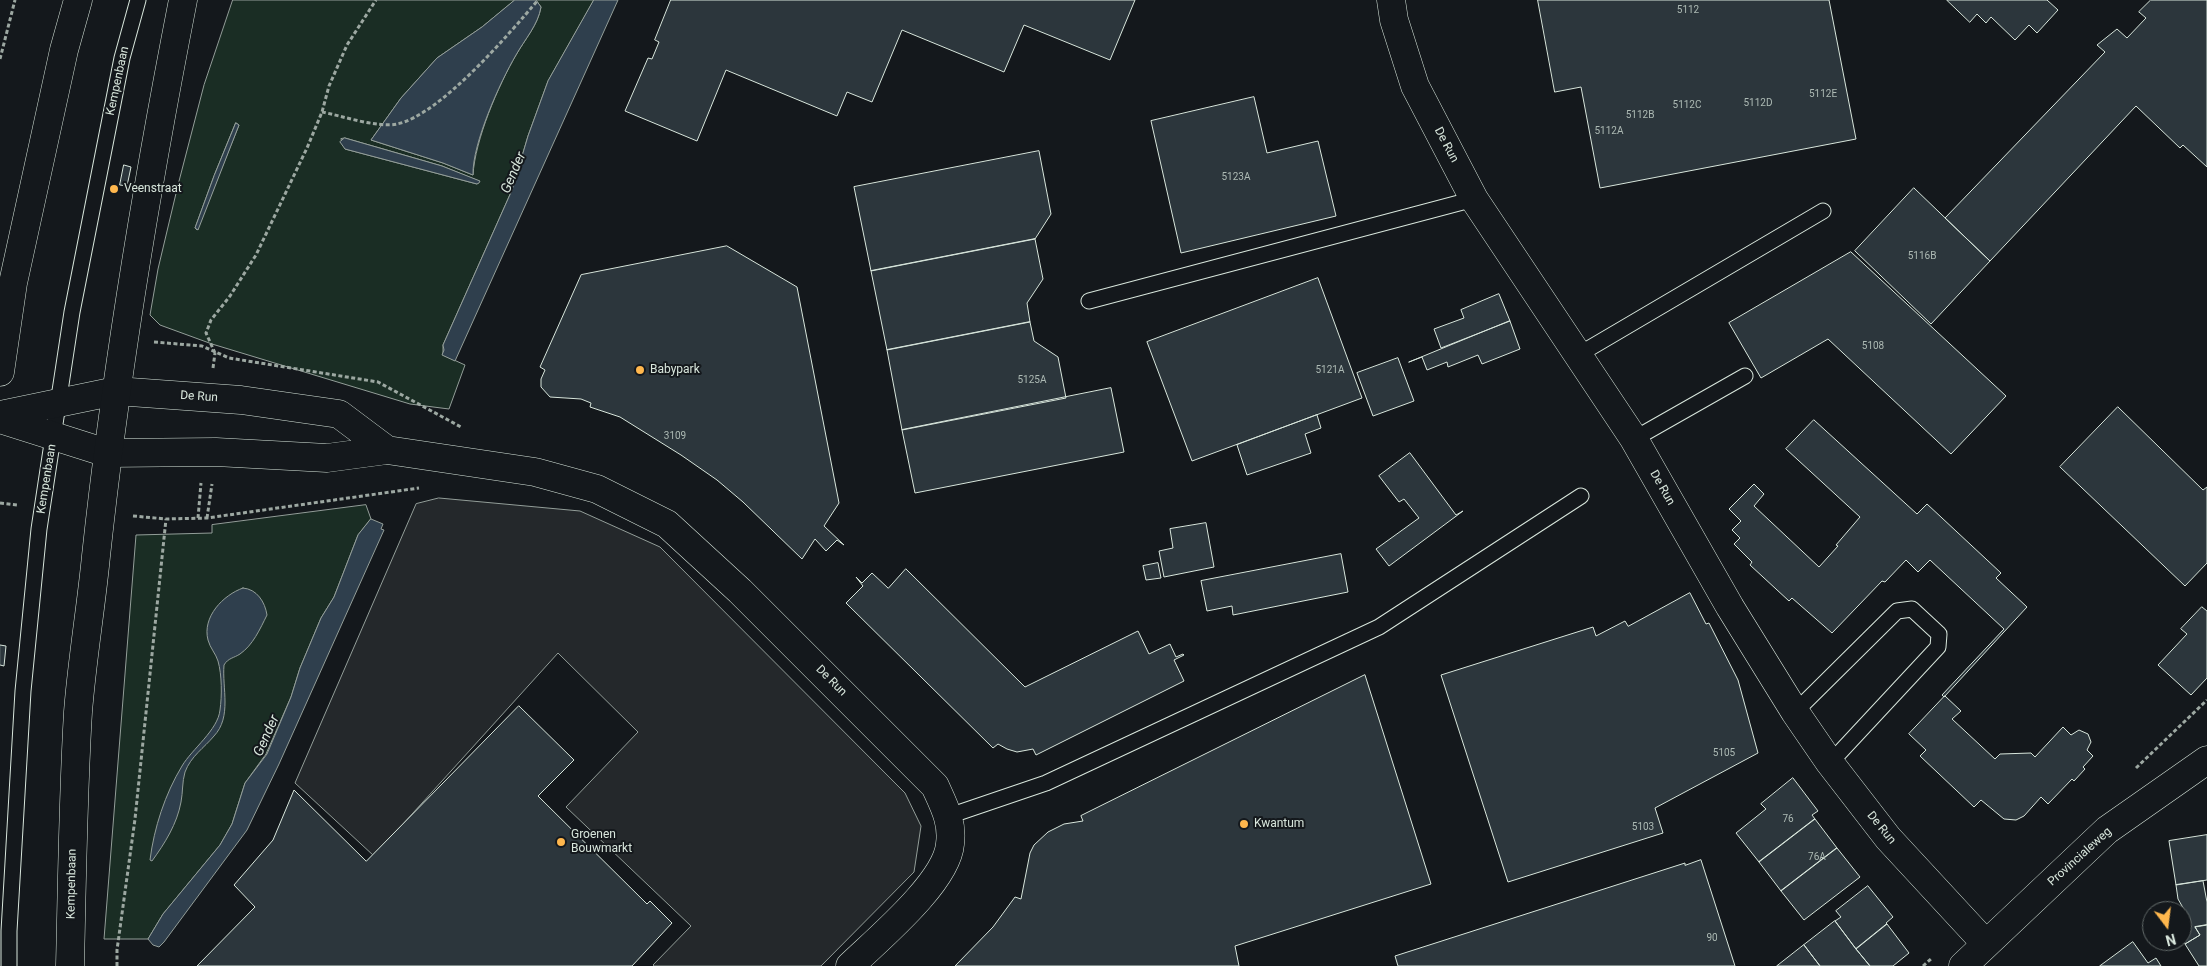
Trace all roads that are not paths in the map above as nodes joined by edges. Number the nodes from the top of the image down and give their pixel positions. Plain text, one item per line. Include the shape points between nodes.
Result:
1 (78, 0) edge
2 (138, 0) edge
3 (183, 0) edge
4 (1391, 0) edge
5 (1474, 199) junction
6 (1823, 211) dead end
7 (1089, 301) dead end
8 (1578, 355) junction
9 (0, 372) edge
10 (1745, 376) dead end
11 (116, 391) junction
12 (58, 403) junction
13 (0, 417) edge
14 (54, 436) junction
15 (1634, 439) junction
16 (387, 450) junction
17 (108, 453) junction
18 (1581, 496) dead end
19 (1795, 712) junction
20 (2207, 760) edge
21 (1830, 763) junction
22 (949, 816) junction
23 (1986, 944) junction
24 (9, 966) edge
25 (70, 966) edge
26 (850, 966) edge
27 (1963, 966) edge

1 - 9 street via 13,283
2 - 12 lane, Kempenbaan via 122,58 105,143
3 - 11 street, Kempenbaan via 154,148
4 - 5 street, De Run via 1415,86
5 - 7 lane
5 - 8 street, De Run
6 - 8 lane
8 - 15 street, De Run
10 - 15 lane
11 - 12 street, De Run
11 - 16 street, De Run via 241,400 339,414
11 - 17 street, Kempenbaan
12 - 13 street, De Run
12 - 14 lane, Kempenbaan
13 - 14 street, De Run
14 - 17 street, De Run
14 - 24 lane, Kempenbaan via 26,661 9,921
15 - 19 street, De Run via 1730,607
16 - 17 street, De Run via 327,458 216,452
16 - 22 street, De Run via 535,472 598,489 667,524 740,591 935,786
17 - 25 street, Kempenbaan via 78,709
18 - 22 lane via 1379,627 1046,783
19 - 21 street, De Run
19 - 21 lane via 1896,610 1912,609 1939,634 1938,647
20 - 23 street, Provincialeweg via 2107,830
21 - 23 street, De Run via 1888,838
22 - 26 street, De Run via 950,846 938,876
23 - 27 street, Provincialeweg

